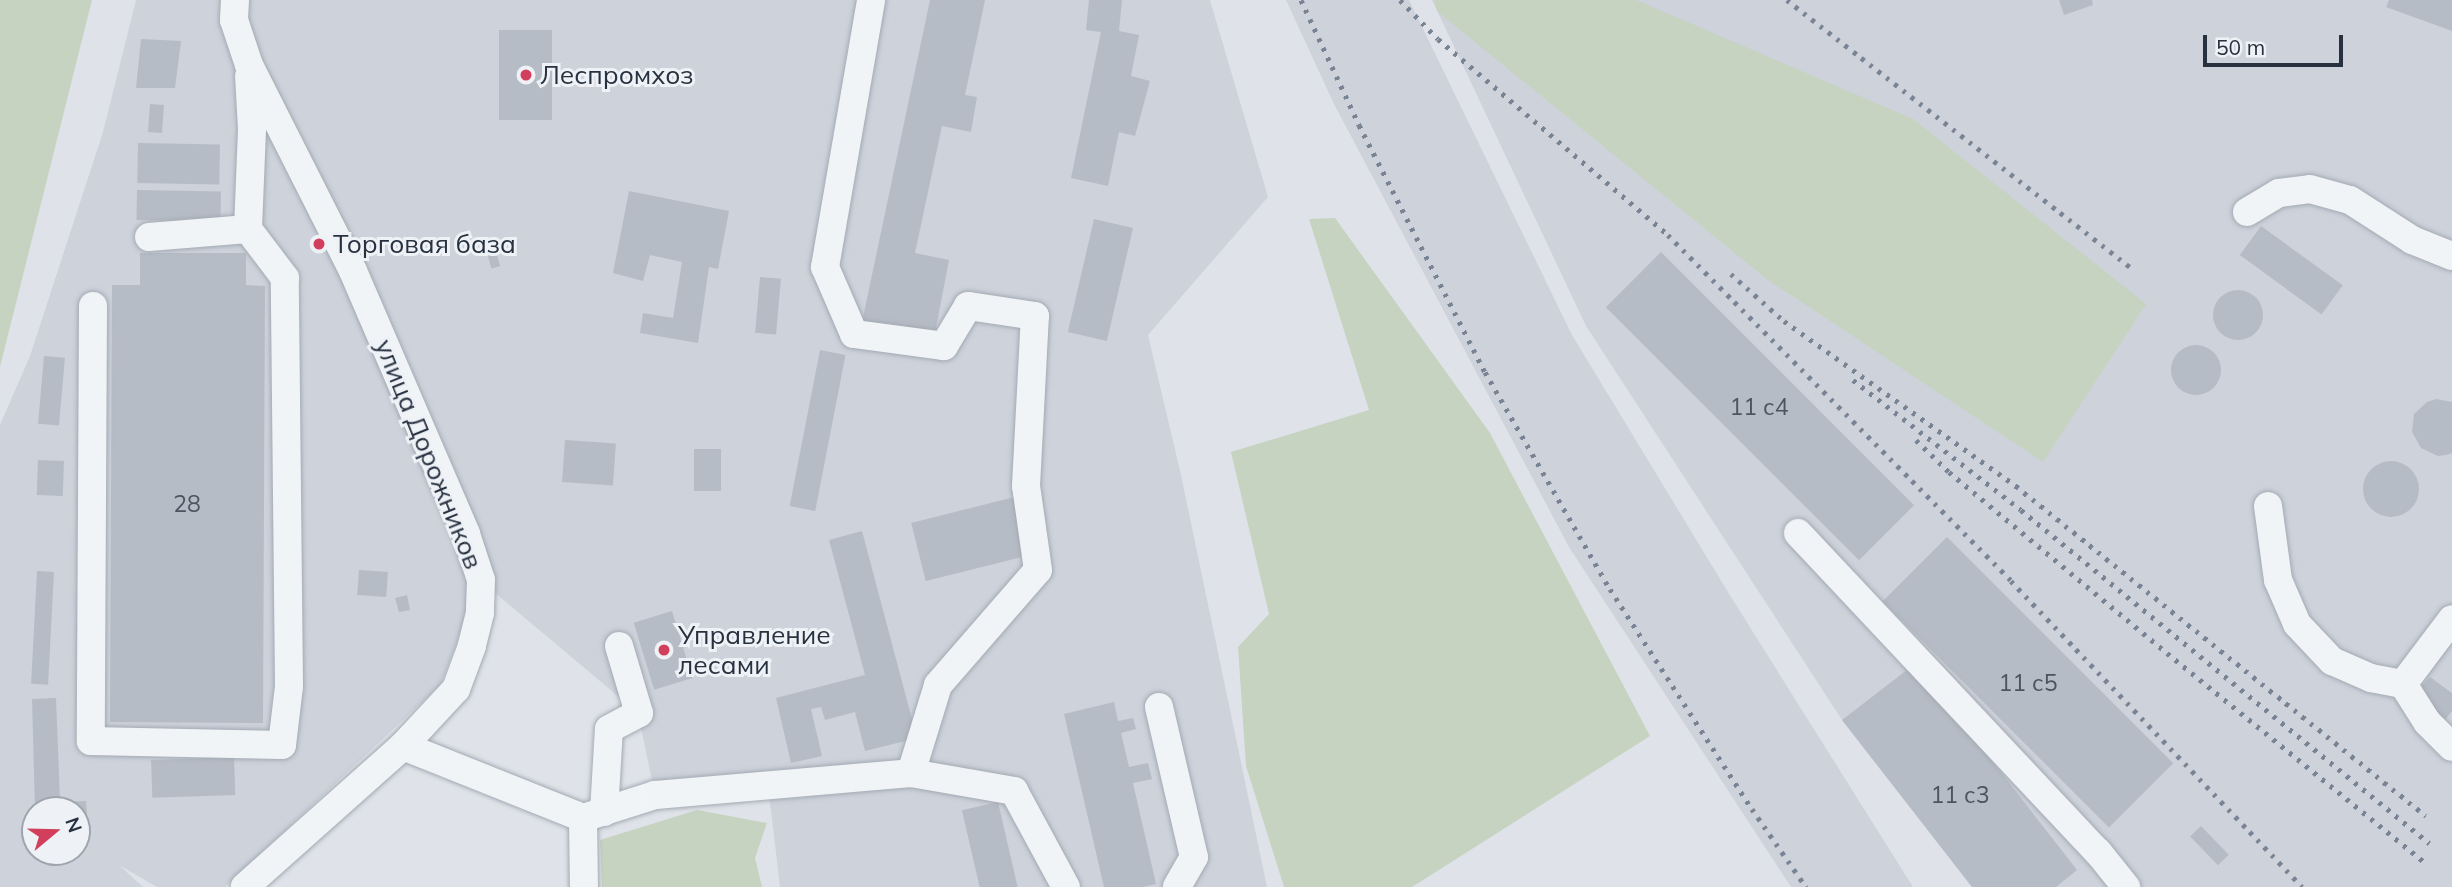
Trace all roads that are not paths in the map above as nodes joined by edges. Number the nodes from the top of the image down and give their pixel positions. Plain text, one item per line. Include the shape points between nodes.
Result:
1 (235, 0) edge
2 (871, 0) edge
3 (249, 65) junction
4 (2247, 212) dead end
5 (248, 229) junction
6 (149, 237) dead end
7 (2452, 256) edge
8 (93, 306) dead end
9 (2269, 506) dead end
10 (1798, 534) dead end
11 (2452, 619) edge
12 (620, 646) dead end
13 (2452, 657) edge
14 (2422, 658) junction
15 (2403, 684) junction
16 (1159, 707) dead end
17 (403, 746) junction
18 (2452, 747) edge
19 (911, 773) junction
20 (593, 815) junction
21 (245, 887) edge
22 (584, 887) edge
23 (1066, 887) edge
24 (1177, 887) edge
25 (2126, 887) edge

1 - 3 street, улица Дорожников via 234,20
2 - 19 street via 825,267 854,334 944,346 968,306 1035,316 1026,486 1038,570 937,685
3 - 5 street
3 - 17 street, улица Дорожников via 354,271 466,534 481,580 480,613 456,689
4 - 7 street via 2279,192 2310,189 2350,201 2412,240
5 - 6 street
5 - 8 street via 285,278 289,686 282,745 91,741
9 - 15 street via 2278,580 2297,624 2332,661 2371,678
10 - 25 street
11 - 14 street
12 - 20 street via 639,713 608,729
13 - 14 street
14 - 15 street
15 - 18 street via 2427,722
16 - 24 street via 1195,857
17 - 20 street
17 - 21 street, улица Дорожников
19 - 20 street via 655,795
19 - 23 street via 1014,791
20 - 22 street

